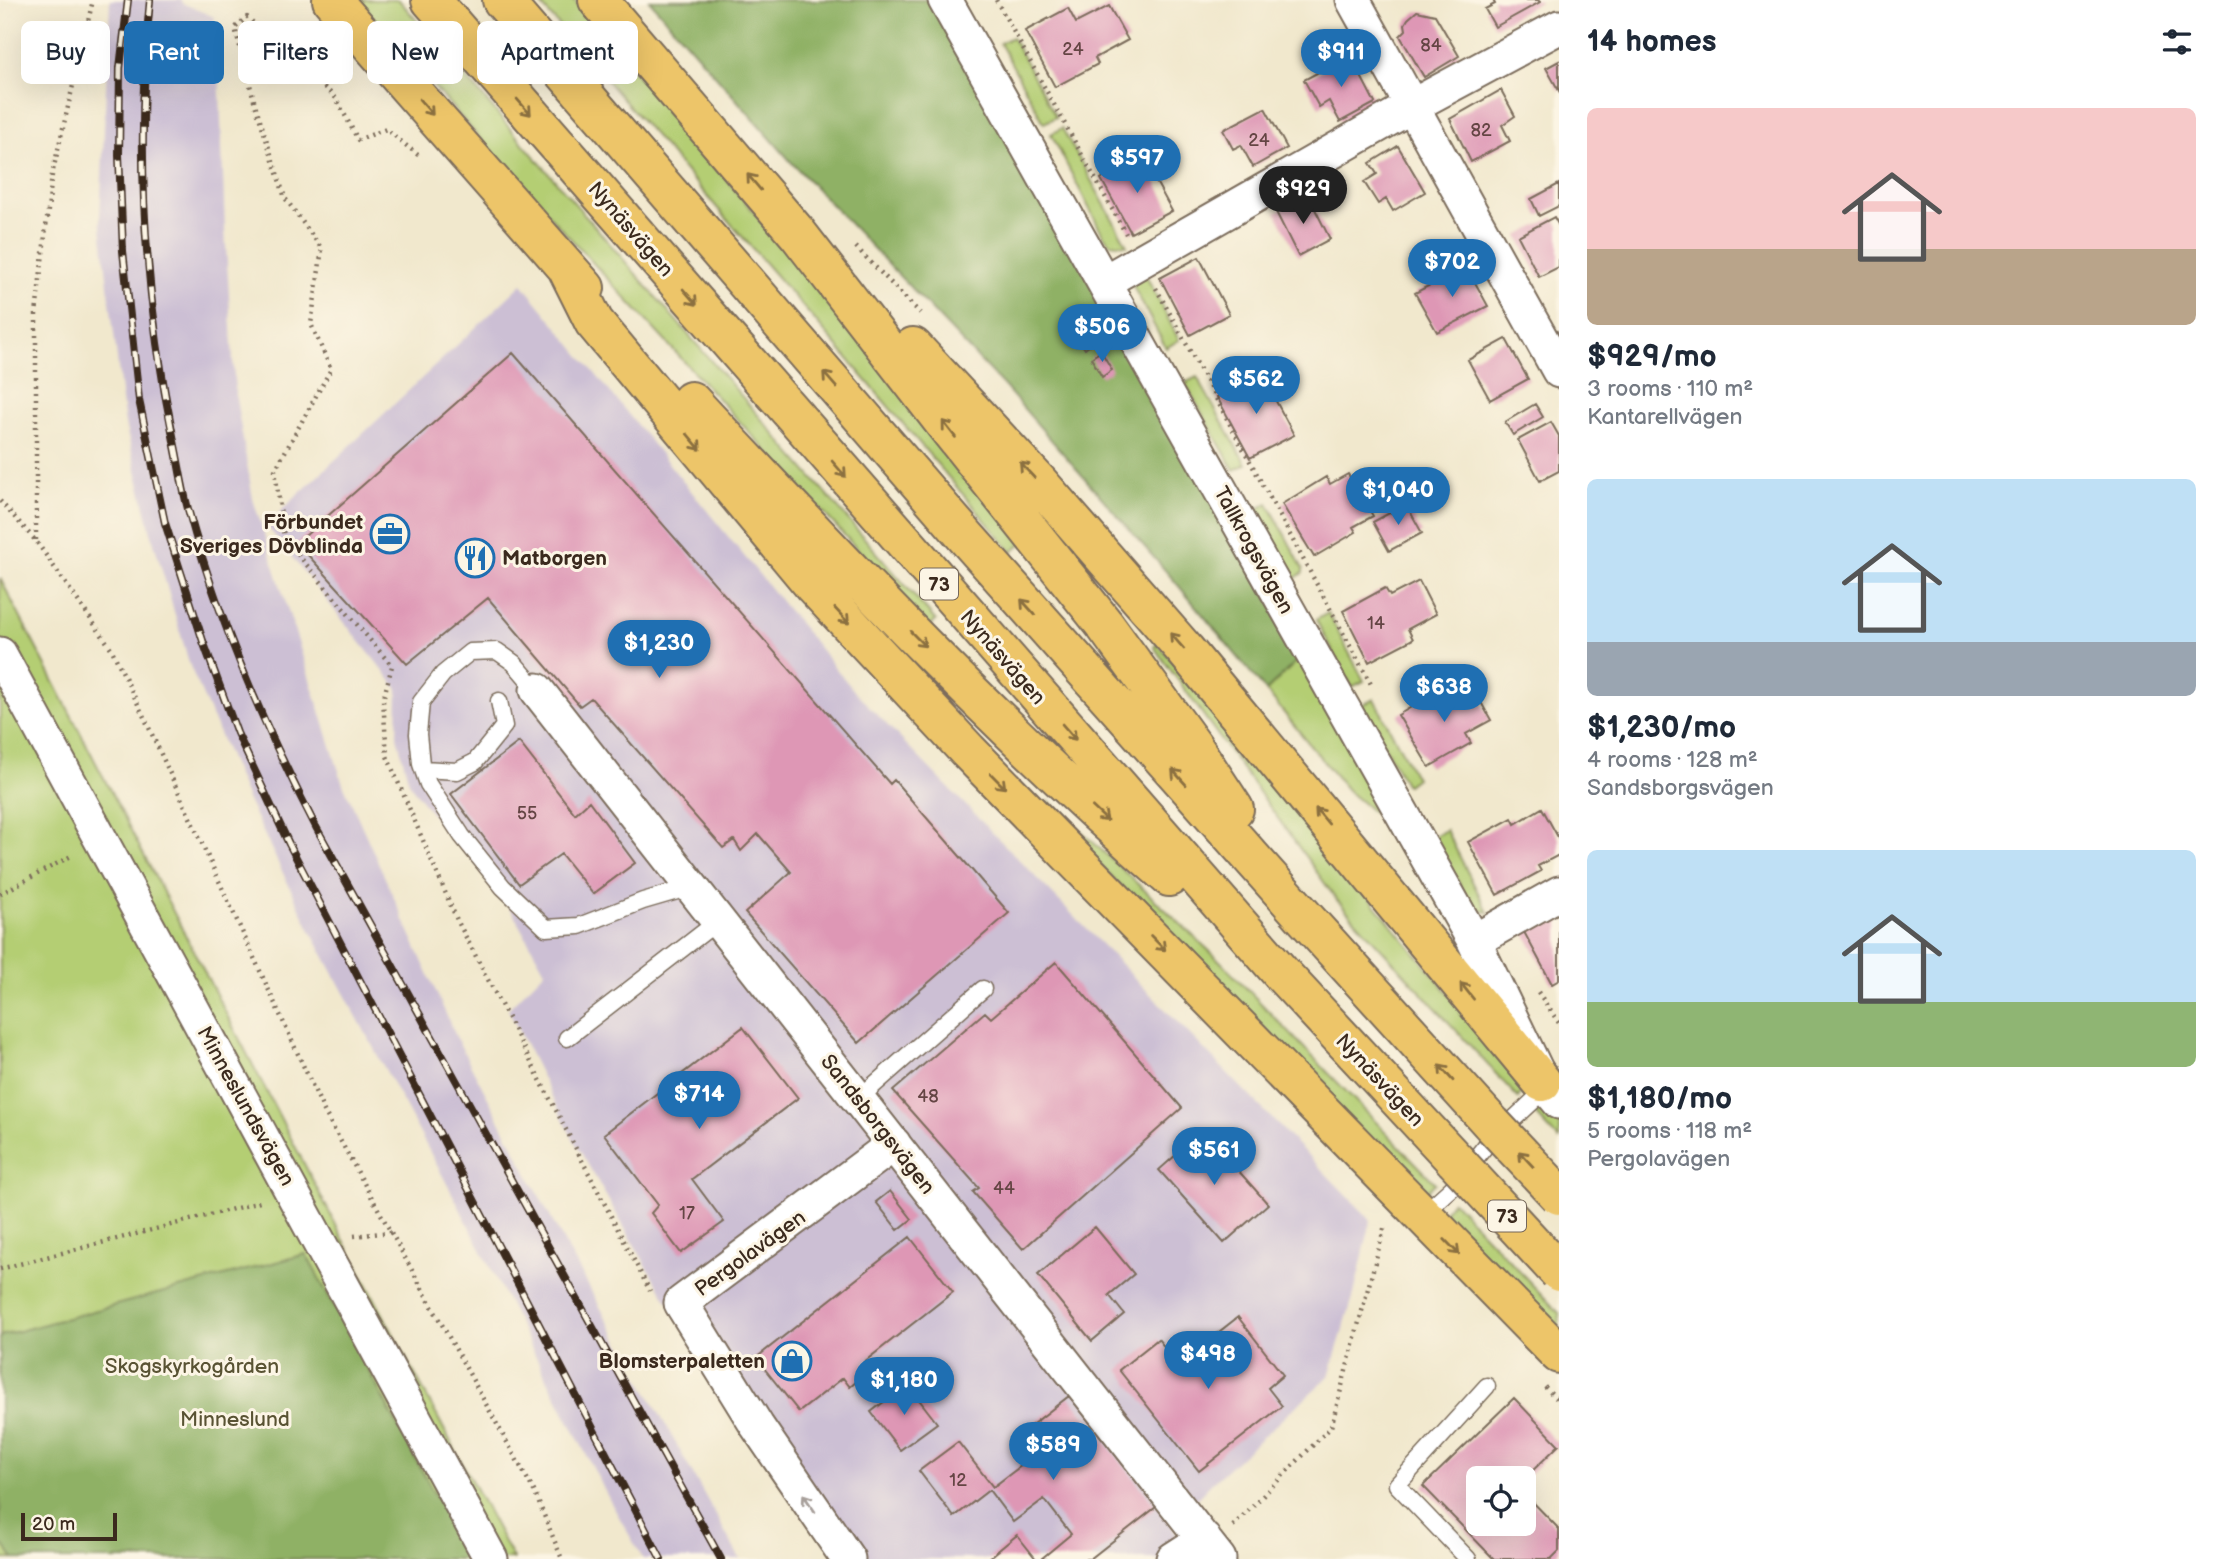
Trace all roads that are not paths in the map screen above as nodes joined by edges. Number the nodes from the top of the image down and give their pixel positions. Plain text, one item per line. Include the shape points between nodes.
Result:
1 (332, 0) edge
2 (431, 0) edge
3 (502, 0) edge
4 (598, 0) edge
5 (945, 0) edge
6 (1353, 0) edge
7 (1559, 27) edge
8 (1412, 106) junction
9 (798, 234) junction
10 (568, 270) junction
11 (1104, 282) junction
12 (1559, 371) edge
13 (0, 654) edge
14 (537, 690) joint
15 (499, 701) dead end
16 (423, 769) junction
17 (691, 887) junction
18 (1559, 893) edge
19 (1306, 919) junction
20 (718, 921) junction
21 (1474, 941) junction
22 (1282, 974) junction
23 (983, 989) dead end
24 (567, 1038) dead end
25 (1549, 1090) edge
26 (858, 1099) junction
27 (894, 1144) junction
28 (1559, 1195) edge
29 (1404, 1218) junction
30 (1559, 1272) edge
31 (1559, 1354) edge
32 (1487, 1386) dead end
33 (1212, 1549) edge
34 (491, 1559) edge
35 (848, 1559) edge
36 (1173, 1559) edge
37 (1468, 1559) edge

1 -> 10 highway
2 -> 22 highway, Nynäsvägen / 73
19 -> 3 highway, 73 via 966,537
9 -> 4 highway
5 - 11 street, Tallkrogsvägen
6 - 8 street
7 - 8 street
8 - 11 street
8 - 12 street
19 -> 9 highway via 1192,745 1104,624
25 -> 9 highway via 1185,650 1040,484 926,361
10 -> 22 highway via 859,581 1123,836
10 -> 29 highway via 594,322 814,586 968,751 1188,973
11 - 21 street, Tallkrogsvägen
13 - 34 street, Minneslundsvägen
14 - 16 lane via 497,651 470,652 443,674 421,702 418,734
14 - 17 street, Sandsborgsvägen
15 - 16 lane via 504,726 475,762 457,771
16 - 17 lane via 462,836 503,887 546,929 579,926
17 - 20 street, Sandsborgsvägen
18 - 21 street
28 -> 19 highway, 73, bridge
20 - 24 lane
20 - 26 street, Sandsborgsvägen
21 - 25 street, Tallkrogsvägen
22 - 30 highway, Nynäsvägen / 73, bridge
23 - 26 lane
25 - 29 lane via 1487,1144 1452,1188
26 - 27 street, Sandsborgsvägen
27 - 33 street, Sandsborgsvägen
35 -> 27 street, Pergolavägen via 667,1299
29 -> 31 highway
32 - 37 lane via 1397,1485
33 - 36 street

